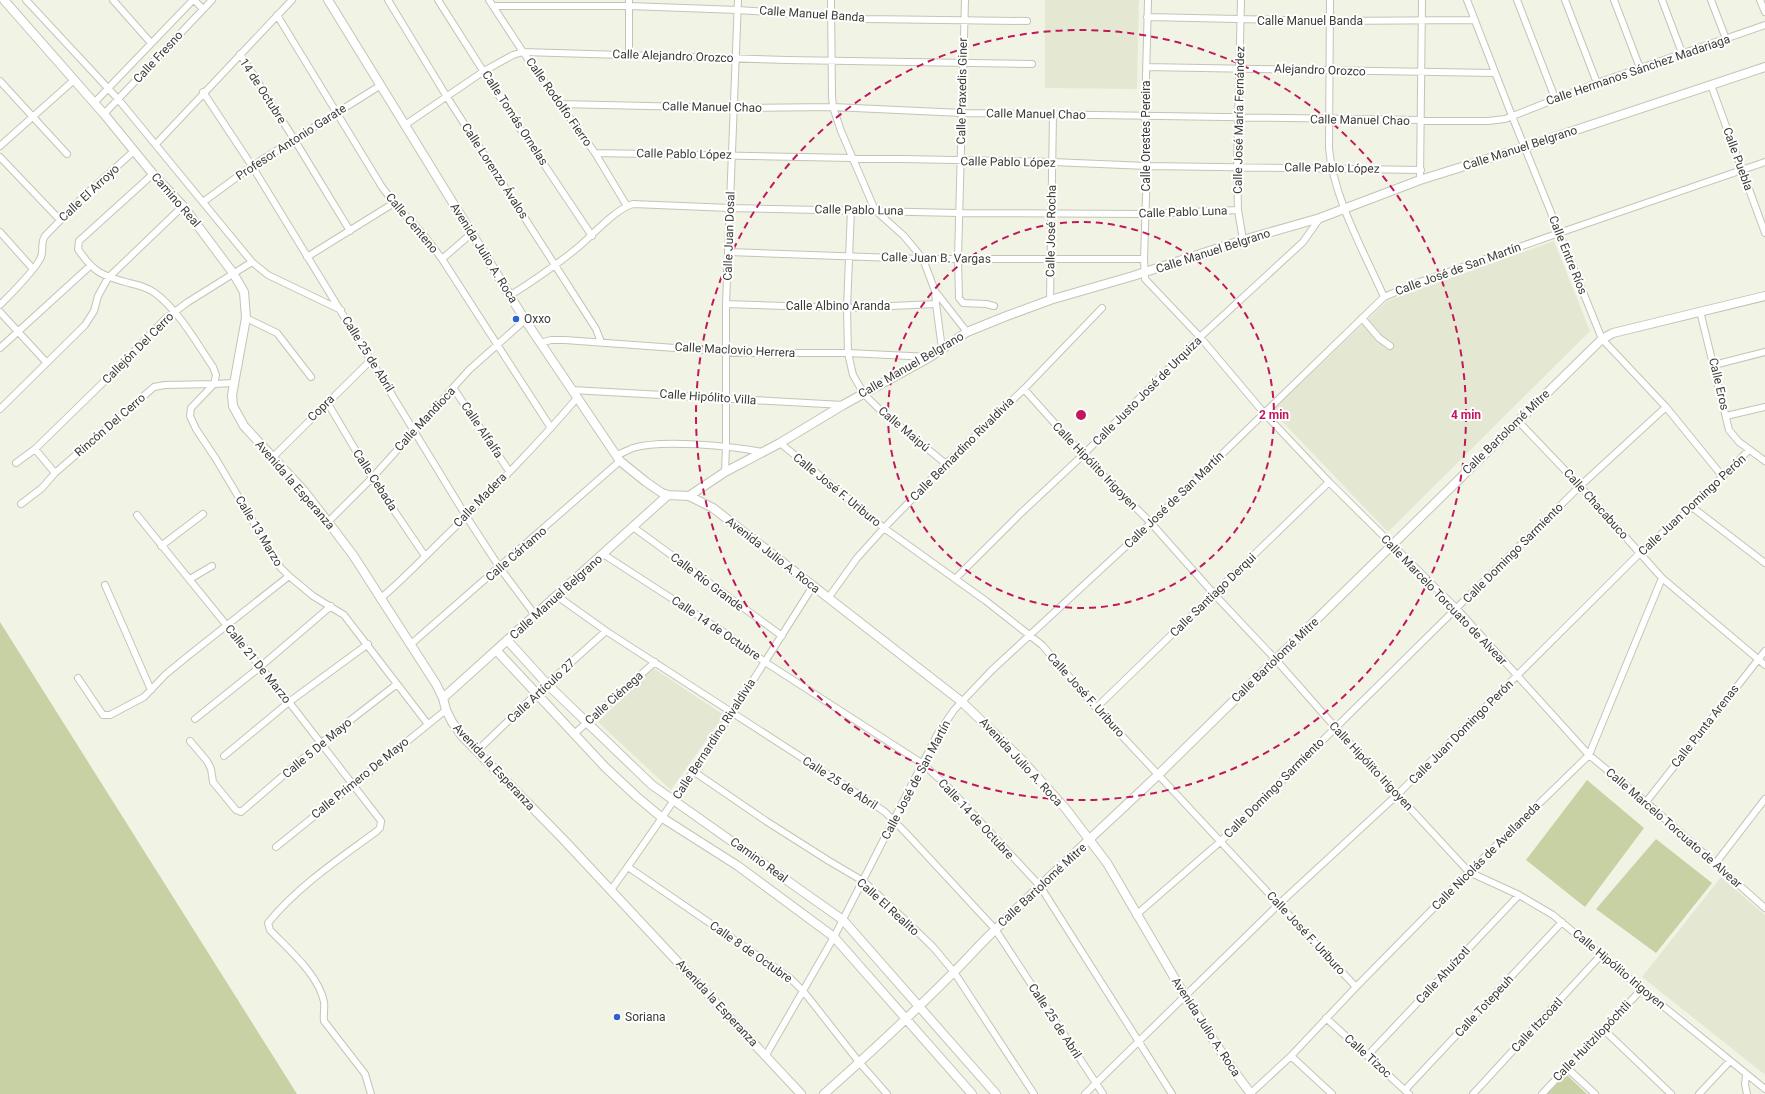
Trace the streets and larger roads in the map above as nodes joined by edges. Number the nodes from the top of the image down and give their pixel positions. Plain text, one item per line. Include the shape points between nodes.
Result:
1 (4, 0) edge
2 (113, 0) edge
3 (193, 0) edge
4 (212, 0) edge
5 (292, 0) edge
6 (328, 0) edge
7 (388, 0) edge
8 (438, 0) edge
9 (489, 0) edge
10 (738, 0) edge
11 (831, 0) edge
12 (965, 0) edge
13 (1148, 0) edge
14 (1241, 0) edge
15 (1330, 0) edge
16 (1422, 0) edge
17 (1467, 0) edge
18 (1517, 0) edge
19 (1565, 0) edge
20 (1614, 0) edge
21 (1662, 0) edge
22 (1711, 0) edge
23 (1760, 0) edge
24 (28, 1) edge
25 (629, 3) edge
26 (493, 6) junction
27 (203, 9) junction
28 (738, 10) junction
29 (1765, 12) edge
30 (277, 15) junction
31 (831, 16) junction
32 (1147, 17) junction
33 (964, 19) junction
34 (1241, 20) junction
35 (1474, 20) junction
36 (1028, 21) dead end
37 (1330, 21) junction
38 (1422, 21) junction
39 (1765, 25) edge
40 (1726, 40) junction
41 (151, 43) junction
42 (523, 52) junction
43 (1682, 53) junction
44 (240, 54) junction
45 (629, 55) junction
46 (736, 58) junction
47 (832, 60) junction
48 (962, 62) junction
49 (1032, 64) dead end
50 (1146, 67) junction
51 (1765, 67) edge
52 (1239, 68) junction
53 (1640, 68) junction
54 (484, 71) junction
55 (1331, 71) junction
56 (1422, 72) junction
57 (1495, 73) junction
58 (74, 80) junction
59 (0, 81) edge
60 (1597, 83) junction
61 (381, 85) junction
62 (1711, 85) junction
63 (107, 88) junction
64 (203, 92) junction
65 (447, 97) junction
66 (1555, 98) junction
67 (118, 99) junction
68 (94, 103) junction
69 (560, 104) junction
70 (734, 108) junction
71 (833, 108) junction
72 (337, 112) junction
73 (962, 113) junction
74 (104, 114) junction
75 (1053, 114) junction
76 (1145, 116) junction
77 (1512, 116) junction
78 (33, 117) junction
79 (1238, 118) junction
80 (1329, 120) junction
81 (1422, 120) junction
82 (406, 126) junction
83 (294, 140) junction
84 (156, 144) junction
85 (0, 146) edge
86 (1525, 147) junction
87 (134, 151) junction
88 (595, 153) junction
89 (67, 154) dead end
90 (732, 155) junction
91 (0, 157) edge
92 (852, 158) junction
93 (961, 161) junction
94 (1052, 162) junction
95 (1765, 162) edge
96 (252, 166) junction
97 (1147, 166) junction
98 (1237, 167) junction
99 (1330, 168) junction
100 (1421, 170) junction
101 (1742, 170) junction
102 (153, 174) junction
103 (1420, 180) junction
104 (203, 202) junction
105 (394, 203) junction
106 (183, 206) junction
107 (627, 206) junction
108 (730, 208) junction
109 (851, 209) junction
110 (1344, 209) junction
111 (875, 210) junction
112 (1238, 210) junction
113 (959, 213) junction
114 (1050, 214) junction
115 (1145, 214) junction
116 (1320, 218) junction
117 (60, 220) junction
118 (350, 230) junction
119 (1765, 231) edge
120 (0, 232) edge
121 (1559, 233) junction
122 (472, 234) junction
123 (592, 236) junction
124 (1243, 240) junction
125 (728, 252) junction
126 (850, 255) junction
127 (308, 256) junction
128 (958, 258) junction
129 (442, 259) junction
130 (923, 259) junction
131 (1144, 259) junction
132 (1050, 260) junction
133 (252, 262) junction
134 (90, 266) junction
135 (556, 266) junction
136 (33, 269) junction
137 (233, 273) junction
138 (1144, 273) junction
139 (108, 278) junction
140 (935, 290) junction
141 (510, 295) junction
142 (1765, 296) edge
143 (1384, 297) junction
144 (1050, 300) junction
145 (726, 304) junction
146 (936, 304) junction
147 (0, 305) edge
148 (994, 306) dead end
149 (847, 308) junction
150 (1102, 308) dead end
151 (341, 310) junction
152 (1700, 310) junction
153 (0, 312) edge
154 (174, 312) junction
155 (246, 318) junction
156 (1362, 318) junction
157 (525, 320) junction
158 (19, 332) junction
159 (967, 332) junction
160 (1200, 337) junction
161 (1602, 339) junction
162 (601, 342) junction
163 (540, 343) junction
164 (496, 344) junction
165 (1390, 346) dead end
166 (0, 348) edge
167 (942, 349) junction
168 (725, 352) junction
169 (1765, 352) edge
170 (848, 353) junction
171 (930, 357) junction
172 (372, 359) junction
173 (46, 362) junction
174 (1714, 365) junction
175 (311, 377) dead end
176 (234, 383) junction
177 (214, 384) junction
178 (454, 389) junction
179 (1024, 389) junction
180 (572, 390) junction
181 (864, 394) junction
182 (577, 398) junction
183 (726, 398) junction
184 (327, 402) junction
185 (844, 405) junction
186 (1666, 407) junction
187 (1765, 407) edge
188 (0, 409) edge
189 (1264, 412) junction
190 (1726, 416) junction
191 (1518, 421) junction
192 (551, 428) junction
193 (414, 429) junction
194 (780, 443) junction
195 (726, 447) junction
196 (35, 449) junction
197 (1749, 450) junction
198 (762, 452) junction
199 (1083, 455) junction
200 (272, 458) junction
201 (618, 458) junction
202 (1765, 461) edge
203 (16, 464) dead end
204 (946, 464) junction
205 (510, 471) junction
206 (725, 472) junction
207 (55, 473) junction
208 (1724, 476) junction
209 (372, 478) junction
210 (1329, 482) junction
211 (1580, 486) junction
212 (668, 495) junction
213 (689, 496) junction
214 (21, 504) dead end
215 (1692, 507) junction
216 (203, 514) dead end
217 (137, 515) dead end
218 (466, 516) junction
219 (328, 522) junction
220 (1151, 523) junction
221 (633, 527) junction
222 (884, 528) junction
223 (1392, 545) junction
224 (161, 546) junction
225 (604, 554) junction
226 (1640, 554) junction
227 (425, 556) junction
228 (1765, 563) edge
229 (212, 566) dead end
230 (500, 568) junction
231 (289, 576) junction
232 (1662, 578) junction
233 (190, 579) junction
234 (955, 579) junction
235 (105, 585) dead end
236 (813, 586) junction
237 (1214, 594) junction
238 (557, 596) junction
239 (829, 597) junction
240 (380, 599) junction
241 (331, 606) junction
242 (1456, 609) junction
243 (535, 615) junction
244 (227, 626) junction
245 (606, 631) junction
246 (1030, 635) junction
247 (782, 636) junction
248 (507, 640) junction
249 (368, 644) junction
250 (410, 645) junction
251 (496, 650) junction
252 (1765, 651) edge
253 (1276, 660) junction
254 (1758, 660) junction
255 (655, 662) junction
256 (765, 662) junction
257 (1765, 665) edge
258 (260, 667) junction
259 (1517, 676) junction
260 (78, 678) dead end
261 (397, 684) junction
262 (548, 684) junction
263 (151, 690) junction
264 (536, 694) junction
265 (444, 698) junction
266 (289, 702) junction
267 (962, 702) junction
268 (1096, 708) junction
269 (446, 710) junction
270 (732, 713) junction
271 (195, 719) dead end
272 (427, 723) junction
273 (587, 723) junction
274 (1335, 727) junction
275 (574, 734) junction
276 (190, 740) dead end
277 (321, 743) junction
278 (477, 752) junction
279 (1589, 754) junction
280 (224, 756) dead end
281 (923, 764) junction
282 (693, 770) junction
283 (1158, 775) junction
284 (353, 785) junction
285 (1397, 795) junction
286 (1765, 799) edge
287 (673, 801) junction
288 (1646, 802) junction
289 (661, 817) junction
290 (894, 821) junction
291 (1090, 840) junction
292 (1221, 841) junction
293 (276, 847) dead end
294 (1715, 864) junction
295 (628, 867) junction
296 (1469, 872) junction
297 (863, 881) junction
298 (1040, 886) junction
299 (610, 890) junction
300 (1519, 895) junction
301 (1279, 904) junction
302 (1765, 908) edge
303 (1136, 915) junction
304 (843, 920) junction
305 (1562, 922) junction
306 (995, 929) junction
307 (834, 937) junction
308 (1601, 955) junction
309 (954, 972) junction
310 (1356, 987) junction
311 (1642, 989) junction
312 (804, 992) junction
313 (1185, 996) junction
314 (918, 1007) junction
315 (906, 1018) junction
316 (1326, 1018) junction
317 (1603, 1029) junction
318 (1139, 1040) junction
319 (766, 1055) junction
320 (1368, 1055) junction
321 (1291, 1056) junction
322 (1730, 1061) junction
323 (859, 1062) junction
324 (1566, 1067) junction
325 (1746, 1075) junction
326 (1096, 1083) junction
327 (1765, 1089) edge
328 (1407, 1092) edge
329 (371, 1094) edge
330 (801, 1094) edge
331 (824, 1094) edge
332 (888, 1094) edge
333 (972, 1094) edge
334 (996, 1094) edge
335 (1034, 1094) edge
336 (1085, 1094) edge
337 (1102, 1094) edge
338 (1172, 1094) edge
339 (1251, 1094) edge
340 (1332, 1094) edge
341 (1473, 1094) edge
342 (1542, 1094) edge
343 (1595, 1094) edge
344 (1671, 1094) edge
345 (1699, 1094) edge
346 (1747, 1094) edge

1 - 58 street, Camino Real
2 - 41 street
3 - 27 street
3 - 41 street, Calle Fresno
4 - 27 street, Calle Fresno
5 - 30 street
6 - 61 street, Avenida Julio A. Roca
7 - 65 street, Calle Lorenzo Ávalos
8 - 54 street, Calle Tomás Ornelas
9 - 26 street, Calle Rodolfo Fierro
10 - 28 street, Calle Juan Dosal
11 - 31 street
12 - 33 street, Calle Praxedis Giner
13 - 32 street, Calle Orestes Pereira
14 - 34 street, Calle José María Fernández
15 - 37 street
16 - 38 street
17 - 35 street, Calle Entre Ríos
18 - 66 street
19 - 60 street
20 - 53 street
21 - 43 street
22 - 40 street
23 - 29 street
24 - 63 street, Camino Real
25 - 26 street, Calle Manuel Banda
25 - 28 street, Calle Manuel Banda
25 - 45 street
26 - 42 street, Calle Rodolfo Fierro
27 - 67 street, Calle Fresno
28 - 31 street, Calle Manuel Banda
28 - 46 street, Calle Juan Dosal
30 - 44 street
30 - 72 street, Calle Centeno
31 - 33 street, Calle Manuel Banda
31 - 47 street
32 - 34 street, Calle Manuel Banda
32 - 50 street, Calle Orestes Pereira
33 - 36 street, Calle Manuel Banda
33 - 48 street, Calle Praxedis Giner
34 - 37 street, Calle Manuel Banda
34 - 52 street, Calle José María Fernández
35 - 38 street, Calle Manuel Banda
35 - 57 street, Calle Entre Ríos
37 - 38 street, Calle Manuel Banda
37 - 55 street
38 - 56 street
39 - 40 street, Calle Hermanos Sánchez Madariaga
40 - 43 street, Calle Hermanos Sánchez Madariaga
41 - 63 street, Calle Fresno
42 - 45 street, Calle Alejandro Orozco
42 - 54 street, Calle Alejandro Orozco
42 - 69 street, Calle Rodolfo Fierro
43 - 53 street, Calle Hermanos Sánchez Madariaga
44 - 64 street
44 - 83 street, 14 de Octubre
45 - 46 street, Calle Alejandro Orozco
46 - 47 street, Calle Alejandro Orozco
46 - 70 street, Calle Juan Dosal
47 - 48 street, Calle Alejandro Orozco
47 - 71 street
48 - 49 street
48 - 73 street, Calle Praxedis Giner
50 - 52 street, Alejandro Orozco
50 - 76 street, Calle Orestes Pereira
51 - 62 street, Calle Manuel Belgrano
52 - 55 street, Alejandro Orozco
52 - 79 street, Calle José María Fernández
53 - 60 street, Calle Hermanos Sánchez Madariaga
54 - 65 street, Calle Alejandro Orozco
54 - 123 street, Calle Tomás Ornelas
55 - 56 street, Alejandro Orozco
55 - 80 street
56 - 57 street, Alejandro Orozco
56 - 81 street
57 - 77 street, Calle Entre Ríos
58 - 68 street, Camino Real
58 - 78 street
59 - 78 street
60 - 66 street, Calle Hermanos Sánchez Madariaga
61 - 72 street, Profesor Antonio Garate
61 - 82 street, Avenida Julio A. Roca
62 - 86 street, Calle Manuel Belgrano
62 - 101 street, Calle Puebla
63 - 67 street, Camino Real
63 - 68 street, Calle Fresno
64 - 84 street
64 - 96 street, Calle 25 de Abril
65 - 82 street, Calle Alejandro Orozco
65 - 135 street, Calle Lorenzo Ávalos
66 - 77 street, Calle Hermanos Sánchez Madariaga
67 - 74 street, Calle Fresno
67 - 84 street, Camino Real
68 - 74 street, Camino Real
69 - 70 street, Calle Manuel Chao
69 - 88 street, Calle Rodolfo Fierro
70 - 71 street, Calle Manuel Chao
70 - 90 street, Calle Juan Dosal
71 - 73 street, Calle Manuel Chao
71 - 92 street
72 - 83 street, Profesor Antonio Garate
72 - 105 street, Calle Centeno
73 - 75 street, Calle Manuel Chao
73 - 93 street, Calle Praxedis Giner
74 - 87 street, Camino Real
75 - 76 street, Calle Manuel Chao
75 - 94 street, Calle José Rocha
76 - 79 street, Calle Manuel Chao
76 - 97 street, Calle Orestes Pereira
77 - 81 street, Calle Manuel Chao via 1488,121
77 - 86 street, Calle Entre Ríos
78 - 85 street
78 - 89 street
79 - 80 street, Calle Manuel Chao
79 - 98 street, Calle José María Fernández
80 - 81 street, Calle Manuel Chao
80 - 99 street
81 - 100 street
82 - 122 street, Avenida Julio A. Roca
83 - 96 street, Profesor Antonio Garate
83 - 118 street, 14 de Octubre
84 - 104 street, Camino Real
86 - 103 street, Calle Manuel Belgrano
86 - 121 street, Calle Entre Ríos
87 - 102 street, Camino Real
87 - 117 street, Calle El Arroyo
88 - 90 street, Calle Pablo López
88 - 107 street, Calle Rodolfo Fierro
90 - 92 street, Calle Pablo López
90 - 108 street, Calle Juan Dosal
91 - 117 street
92 - 93 street, Calle Pablo López
92 - 111 street
93 - 94 street, Calle Pablo López
93 - 113 street, Calle Praxedis Giner
94 - 97 street, Calle Pablo López
94 - 114 street, Calle José Rocha
95 - 101 street, Calle José de San Martín
96 - 104 street, Profesor Antonio Garate
96 - 127 street, Calle 25 de Abril
97 - 98 street, Calle Pablo López
97 - 115 street, Calle Orestes Pereira
98 - 99 street, Calle Pablo López
98 - 112 street, Calle José María Fernández
99 - 100 street, Calle Pablo López
99 - 110 street
100 - 103 street
101 - 119 street, Calle Puebla
101 - 121 street, Calle José de San Martín
102 - 106 street, Camino Real
102 - 134 street via 79,241 77,246
103 - 110 street, Calle Manuel Belgrano
104 - 133 street, Camino Real
105 - 118 street
105 - 129 street, Calle Centeno
106 - 137 street, Camino Real
106 - 139 street
107 - 108 street, Calle Pablo Luna via 646,204
107 - 123 street
108 - 109 street, Calle Pablo Luna
108 - 125 street, Calle Juan Dosal
109 - 111 street, Calle Pablo Luna
109 - 126 street, Calle Maipú
110 - 116 street, Calle Manuel Belgrano
110 - 143 street
111 - 113 street, Calle Pablo Luna
111 - 130 street via 904,236
112 - 115 street, Calle Pablo Luna
112 - 124 street, Calle José María Fernández
113 - 114 street, Calle Pablo Luna
113 - 128 street, Calle Praxedis Giner
114 - 115 street, Calle Pablo Luna
114 - 132 street, Calle José Rocha
115 - 131 street, Calle Orestes Pereira
116 - 124 street, Calle Manuel Belgrano
116 - 160 street, Calle Justo José de Urquiza via 1303,242
117 - 136 street, Calle El Arroyo via 45,236 41,257
118 - 127 street
120 - 136 street
121 - 143 street, Calle José de San Martín
121 - 161 street, Calle Entre Ríos
122 - 129 street
122 - 141 street, Avenida Julio A. Roca
123 - 135 street
124 - 138 street, Calle Manuel Belgrano
125 - 126 street, Calle Juan B. Vargas
125 - 145 street, Calle Juan Dosal
126 - 130 street, Calle Juan B. Vargas
126 - 149 street, Calle Maipú
127 - 151 street, Calle 25 de Abril
128 - 130 street, Calle Juan B. Vargas
128 - 132 street, Calle Juan B. Vargas
128 - 148 street, Calle Praxedis Giner via 958,298 961,302
129 - 164 street, Calle Centeno
130 - 140 street
131 - 132 street, Calle Juan B. Vargas
131 - 138 street, Calle Orestes Pereira
132 - 144 street, Calle José Rocha
133 - 137 street, Callejón Del Cerro
133 - 151 street, Camino Real via 268,275
134 - 139 street
134 - 158 street
135 - 141 street
135 - 162 street, Calle Lorenzo Ávalos via 596,329
136 - 147 street
137 - 154 street, Callejón Del Cerro
137 - 155 street, Camino Real via 244,292
138 - 144 street, Calle Manuel Belgrano
138 - 160 street, Calle Marcelo Torcuato de Alvear via 1149,284
139 - 154 street via 148,288
139 - 173 street via 98,296 94,311 85,324
140 - 146 street
140 - 159 street
141 - 157 street, Avenida Julio A. Roca
142 - 152 street, Calle Bartolomé Mitre
143 - 156 street, Calle José de San Martín
144 - 159 street, Calle Manuel Belgrano
145 - 149 street, Calle Albino Aranda
145 - 168 street, Calle Juan Dosal
146 - 149 street, Calle Albino Aranda
146 - 167 street
149 - 170 street, Calle Maipú
150 - 179 street, Calle Bernardino Rivaldivia
151 - 172 street, Calle 25 de Abril
152 - 161 street, Calle Bartolomé Mitre via 1613,333
152 - 174 street, Calle Eros
153 - 158 street
154 - 177 street via 213,367 216,376
154 - 196 street, Callejón Del Cerro
155 - 175 street via 277,333
155 - 176 street, Camino Real
156 - 165 street via 1379,338
156 - 189 street, Calle José de San Martín
157 - 163 street, Avenida Julio A. Roca
157 - 164 street, Calle Mandioca
158 - 166 street
158 - 173 street
159 - 167 street, Calle Manuel Belgrano
160 - 189 street, Calle Marcelo Torcuato de Alvear
160 - 199 street, Calle Justo José de Urquiza
161 - 186 street, Calle Entre Ríos
161 - 191 street, Calle Bartolomé Mitre
162 - 163 street, Calle Maclovio Herrera via 551,340
162 - 168 street, Calle Maclovio Herrera
163 - 180 street, Avenida Julio A. Roca
164 - 178 street, Calle Mandioca
164 - 192 street, Calle Centeno
167 - 171 street, Calle Manuel Belgrano
168 - 170 street, Calle Maclovio Herrera
168 - 183 street, Calle Juan Dosal
169 - 174 street
170 - 171 street, Calle Maclovio Herrera
170 - 181 street, Calle Maipú via 853,375
171 - 181 street, Calle Manuel Belgrano
172 - 184 street, Copra
172 - 193 street, Calle 25 de Abril
173 - 188 street
174 - 190 street, Calle Eros
176 - 177 street
176 - 200 street, Avenida la Esperanza via 233,406 237,416
177 - 207 street, Rincón Del Cerro via 154,387
177 - 231 street, Calle 13 Marzo via 189,412 196,429 280,567
178 - 193 street, Calle Mandioca
178 - 205 street, Calle Alfalfa
179 - 199 street, Calle Hipólito Irigoyen
179 - 204 street, Calle Bernardino Rivaldivia
180 - 182 street, Avenida Julio A. Roca
180 - 183 street, Calle Hipólito Villa
181 - 185 street, Calle Manuel Belgrano
181 - 204 street, Calle Maipú
182 - 192 street, Calle Madera
182 - 201 street, Avenida Julio A. Roca
183 - 185 street, Calle Hipólito Villa
183 - 195 street, Calle Juan Dosal
184 - 200 street, Copra
184 - 209 street, Calle Cebada
185 - 194 street, Calle Manuel Belgrano
186 - 208 street, Calle Entre Ríos
186 - 211 street, Calle Domingo Sarmiento
187 - 190 street
189 - 210 street, Calle Marcelo Torcuato de Alvear
189 - 220 street, Calle José de San Martín
190 - 197 street, Calle Eros via 1729,430
191 - 211 street, Calle Chacabuco
191 - 223 street, Calle Bartolomé Mitre
192 - 205 street, Calle Madera
193 - 209 street, Calle Mandioca
193 - 218 street, Calle 25 de Abril
194 - 198 street, Calle Manuel Belgrano
194 - 222 street, Calle José F. Uriburo
195 - 198 street
195 - 201 street via 656,444 634,448
195 - 206 street, Calle Juan Dosal
196 - 203 street, Callejón Del Cerro
196 - 207 street
197 - 202 street, Calle Eros
197 - 208 street, Calle Juan Domingo Perón
198 - 206 street, Calle Manuel Belgrano
199 - 220 street, Calle Hipólito Irigoyen
199 - 234 street, Calle Justo José de Urquiza
200 - 219 street, Avenida la Esperanza via 304,491
201 - 212 street, Avenida Julio A. Roca via 646,482
201 - 230 street, Calle Cártamo
204 - 222 street, Calle Bernardino Rivaldivia
205 - 218 street, Calle Madera
206 - 213 street, Calle Manuel Belgrano
207 - 214 street, Rincón Del Cerro via 42,488
208 - 215 street, Calle Juan Domingo Perón
209 - 219 street, Calle Mandioca
209 - 227 street, Calle Cebada
210 - 223 street, Calle Marcelo Torcuato de Alvear
210 - 237 street, Calle Santiago Derqui
211 - 226 street, Calle Chacabuco
211 - 242 street, Calle Domingo Sarmiento
212 - 213 street, Avenida Julio A. Roca
212 - 221 street, Calle Manuel Belgrano
213 - 236 street, Avenida Julio A. Roca via 713,508
215 - 226 street, Calle Juan Domingo Perón
215 - 228 street
216 - 224 street
217 - 224 street, Calle 21 De Marzo
218 - 227 street, Calle Madera
218 - 230 street, Calle 25 de Abril
219 - 240 street, Avenida la Esperanza
220 - 237 street, Calle Hipólito Irigoyen
220 - 246 street, Calle José de San Martín
221 - 225 street, Calle Manuel Belgrano
221 - 247 street, Calle Río Grande
222 - 234 street, Calle José F. Uriburo
222 - 239 street, Calle Bernardino Rivaldivia
223 - 242 street, Calle Marcelo Torcuato de Alvear
223 - 253 street, Calle Bartolomé Mitre
224 - 233 street, Calle 21 De Marzo
225 - 238 street, Calle Manuel Belgrano
225 - 256 street, Calle 14 de Octubre
226 - 232 street, Calle Chacabuco
226 - 259 street, Calle Juan Domingo Perón
227 - 240 street, Calle Madera via 405,578
229 - 233 street
230 - 243 street, Calle 25 de Abril
230 - 250 street, Calle Cártamo
231 - 241 street, Calle 13 Marzo via 313,596
231 - 244 street
232 - 254 street, Calle Chacabuco
232 - 279 street, Calle Nicolás de Avellaneda
233 - 244 street, Calle 21 De Marzo
234 - 246 street, Calle José F. Uriburo
235 - 263 street
236 - 239 street, Avenida Julio A. Roca
236 - 247 street, Calle Bernardino Rivaldivia
237 - 253 street, Calle Hipólito Irigoyen
237 - 268 street, Calle Santiago Derqui
238 - 243 street, Calle Manuel Belgrano
238 - 245 street, Calle 25 de Abril
239 - 267 street, Avenida Julio A. Roca
240 - 250 street, Avenida la Esperanza
241 - 249 street, Calle 13 Marzo via 344,615
241 - 258 street
242 - 259 street, Calle Marcelo Torcuato de Alvear
242 - 274 street, Calle Domingo Sarmiento
243 - 248 street, Calle Manuel Belgrano
244 - 258 street, Calle 21 De Marzo
244 - 263 street via 166,674
245 - 255 street, Calle 25 de Abril
245 - 262 street, Calle Artículo 27
246 - 267 street, Calle José de San Martín
246 - 268 street, Calle José F. Uriburo via 1053,656
247 - 256 street, Calle Bernardino Rivaldivia
248 - 251 street, Calle Manuel Belgrano
248 - 262 street, Camino Real
249 - 261 street, Calle 13 Marzo
249 - 266 street
250 - 265 street, Avenida la Esperanza
251 - 264 street, Camino Real
251 - 265 street, Calle Manuel Belgrano
252 - 254 street, Calle Punta Arenas
253 - 274 street, Calle Hipólito Irigoyen
253 - 283 street, Calle Bartolomé Mitre
254 - 257 street, Calle Chacabuco
254 - 288 street, Calle Punta Arenas
255 - 270 street, Calle 25 de Abril
255 - 273 street, Calle Ciénega
256 - 270 street, Calle Bernardino Rivaldivia
256 - 281 street, Calle 14 de Octubre
258 - 266 street, Calle 21 De Marzo
258 - 271 street
259 - 279 street, Calle Marcelo Torcuato de Alvear
259 - 285 street, Calle Juan Domingo Perón
260 - 263 street via 103,715 110,715 136,703
261 - 272 street, Calle 13 Marzo
261 - 277 street, Calle 5 De Mayo
262 - 264 street, Calle Artículo 27
262 - 273 street, Camino Real
264 - 275 street, Camino Real
264 - 278 street, Calle Artículo 27
265 - 269 street, Avenida la Esperanza
266 - 277 street, Calle 21 De Marzo
266 - 280 street
267 - 281 street, Calle José de San Martín via 945,723
267 - 291 street, Avenida Julio A. Roca via 1021,759
268 - 283 street, Calle José F. Uriburo
269 - 272 street, Calle Primero De Mayo
269 - 278 street, Avenida la Esperanza via 452,722
270 - 282 street, Calle Bernardino Rivaldivia
270 - 290 street, Calle 25 de Abril via 872,803
272 - 284 street, Calle Primero De Mayo
273 - 275 street, Calle Ciénega
273 - 287 street, Camino Real via 642,776
274 - 285 street, Calle Hipólito Irigoyen
274 - 292 street, Calle Domingo Sarmiento
275 - 289 street, Camino Real via 621,782
276 - 277 street, Calle 5 De Mayo via 208,761 213,782 238,812 243,811
277 - 284 street, Calle 21 De Marzo
278 - 299 street, Avenida la Esperanza
279 - 288 street, Calle Marcelo Torcuato de Alvear
279 - 296 street, Calle Nicolás de Avellaneda
281 - 290 street, Calle José de San Martín
281 - 298 street, Calle 14 de Octubre
282 - 287 street, Calle Bernardino Rivaldivia
282 - 297 street, Calle El Realito via 779,829
283 - 291 street, Calle Bartolomé Mitre
283 - 292 street, Calle José F. Uriburo
284 - 293 street, Calle Primero De Mayo
284 - 329 street, Calle 21 De Marzo via 378,815 381,821 380,828 310,881 268,922 270,930 316,982 324,1003 324,1021 365,1074
285 - 296 street, Calle Hipólito Irigoyen
285 - 301 street, Calle Juan Domingo Perón
286 - 294 street
287 - 289 street, Calle Bernardino Rivaldivia
287 - 304 street, Camino Real
288 - 294 street, Calle Marcelo Torcuato de Alvear
289 - 295 street, Calle Bernardino Rivaldivia
289 - 307 street, Camino Real via 738,866
290 - 297 street, Calle José de San Martín
290 - 306 street, Calle 25 de Abril
291 - 298 street, Calle Bartolomé Mitre
291 - 303 street, Avenida Julio A. Roca
292 - 301 street, Calle José F. Uriburo
292 - 303 street, Calle Domingo Sarmiento
294 - 302 street, Calle Marcelo Torcuato de Alvear
295 - 299 street, Calle Bernardino Rivaldivia
295 - 312 street, Calle 8 de Octubre via 780,970
296 - 300 street, Calle Hipólito Irigoyen
296 - 310 street, Calle Nicolás de Avellaneda
297 - 304 street, Calle José de San Martín
297 - 309 street, Calle El Realito via 932,947
298 - 306 street, Calle Bartolomé Mitre
298 - 318 street, Calle 14 de Octubre
299 - 319 street, Avenida la Esperanza
300 - 305 street, Calle Hipólito Irigoyen
300 - 320 street, Calle Ahuízotl
301 - 310 street, Calle José F. Uriburo
301 - 313 street, Calle Juan Domingo Perón
303 - 313 street, Avenida Julio A. Roca
304 - 307 street, Calle José de San Martín
304 - 314 street, Camino Real
305 - 308 street, Calle Hipólito Irigoyen
305 - 328 street, Calle Totepeuh
306 - 309 street, Calle Bartolomé Mitre
306 - 326 street, Calle 25 de Abril
307 - 312 street, Calle José de San Martín
307 - 315 street, Camino Real
308 - 311 street, Calle Hipólito Irigoyen
308 - 341 street, Calle Itzcoatl
309 - 314 street, Calle Bartolomé Mitre
309 - 335 street, Calle El Realito
310 - 316 street, Calle Nicolás de Avellaneda
311 - 317 street, Calle Huitzilopóchtli
311 - 322 street, Calle Hipólito Irigoyen
312 - 319 street, Calle José de San Martín
312 - 323 street, Calle 8 de Octubre
313 - 318 street, Calle Juan Domingo Perón
313 - 339 street, Avenida Julio A. Roca
314 - 315 street, Calle Bartolomé Mitre
314 - 334 street, Camino Real
315 - 323 street, Calle Bartolomé Mitre
315 - 333 street, Camino Real
316 - 320 street, Calle Tízoc
316 - 321 street, Calle Nicolás de Avellaneda
317 - 324 street, Calle Huitzilopóchtli
317 - 344 street
318 - 326 street, Calle Juan Domingo Perón
318 - 338 street, Calle 14 de Octubre
319 - 330 street, Avenida la Esperanza
320 - 328 street, Calle Tízoc
321 - 339 street, Calle Nicolás de Avellaneda
321 - 340 street
322 - 325 street, Calle Hipólito Irigoyen
322 - 345 street
323 - 331 street, Calle Bartolomé Mitre
323 - 332 street, Calle 8 de Octubre
324 - 342 street, Calle Huitzilopóchtli
324 - 343 street
325 - 327 street, Calle Hipólito Irigoyen
325 - 346 street
326 - 336 street, Calle Juan Domingo Perón
326 - 337 street, Calle 25 de Abril

